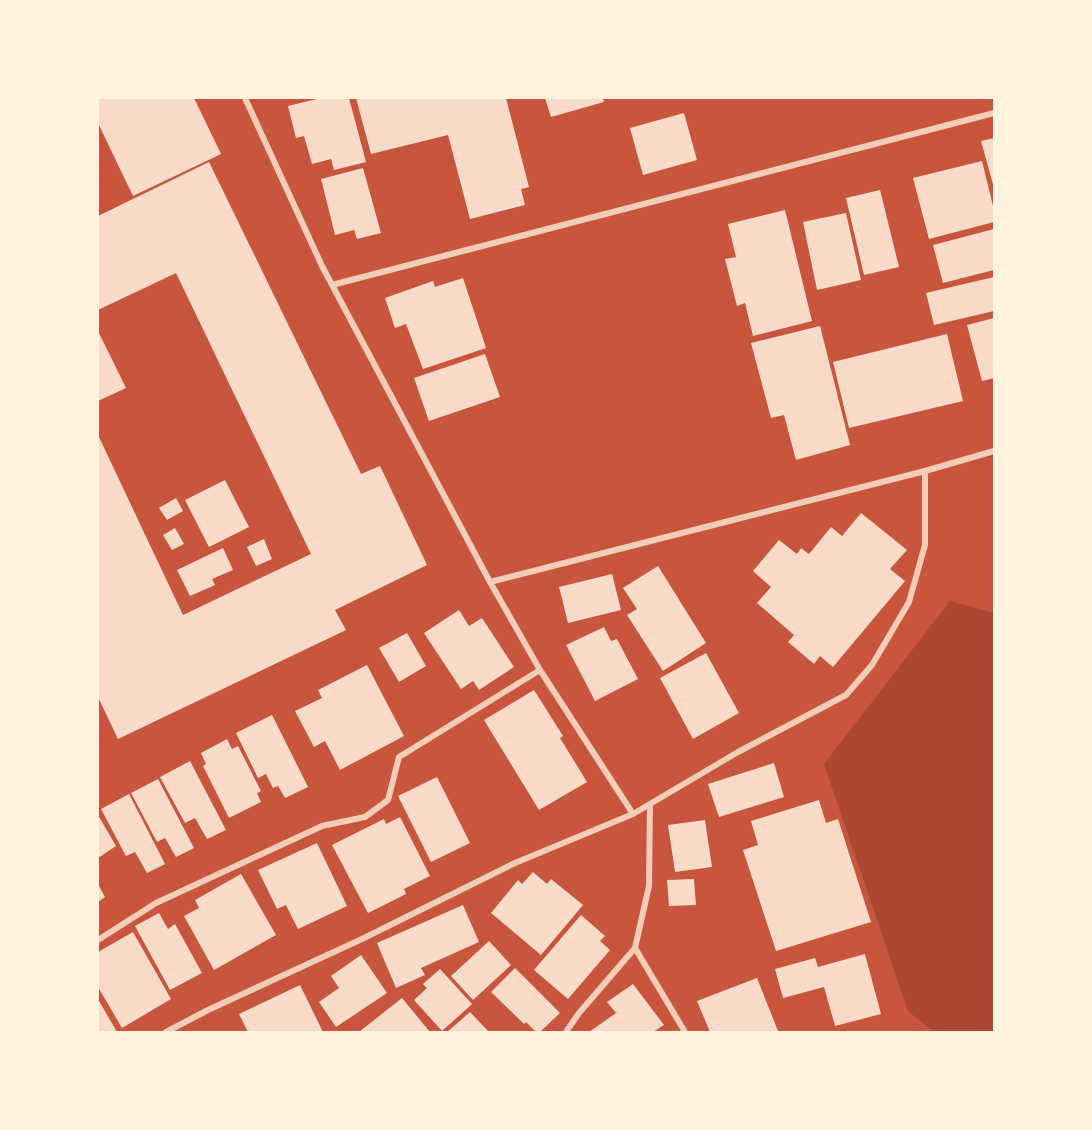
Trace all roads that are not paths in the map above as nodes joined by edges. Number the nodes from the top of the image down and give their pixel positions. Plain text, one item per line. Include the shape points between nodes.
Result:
1 (245, 98) edge
2 (994, 113) edge
3 (332, 285) junction
4 (994, 451) edge
5 (925, 471) junction
6 (490, 582) junction
7 (540, 670) junction
8 (650, 804) junction
9 (633, 814) junction
10 (98, 940) edge
11 (635, 948) junction
12 (166, 1032) edge
13 (566, 1032) edge
14 (685, 1032) edge

1 - 3 street
2 - 3 street
3 - 6 street
4 - 5 street
5 - 6 street
5 - 8 street via 925,545 909,602 872,665 846,695
6 - 7 street
7 - 9 street
7 - 10 street via 399,757 388,800 365,817 322,826 156,903
8 - 9 street
8 - 11 street via 649,886
9 - 12 street via 515,863
11 - 13 street
11 - 14 street

